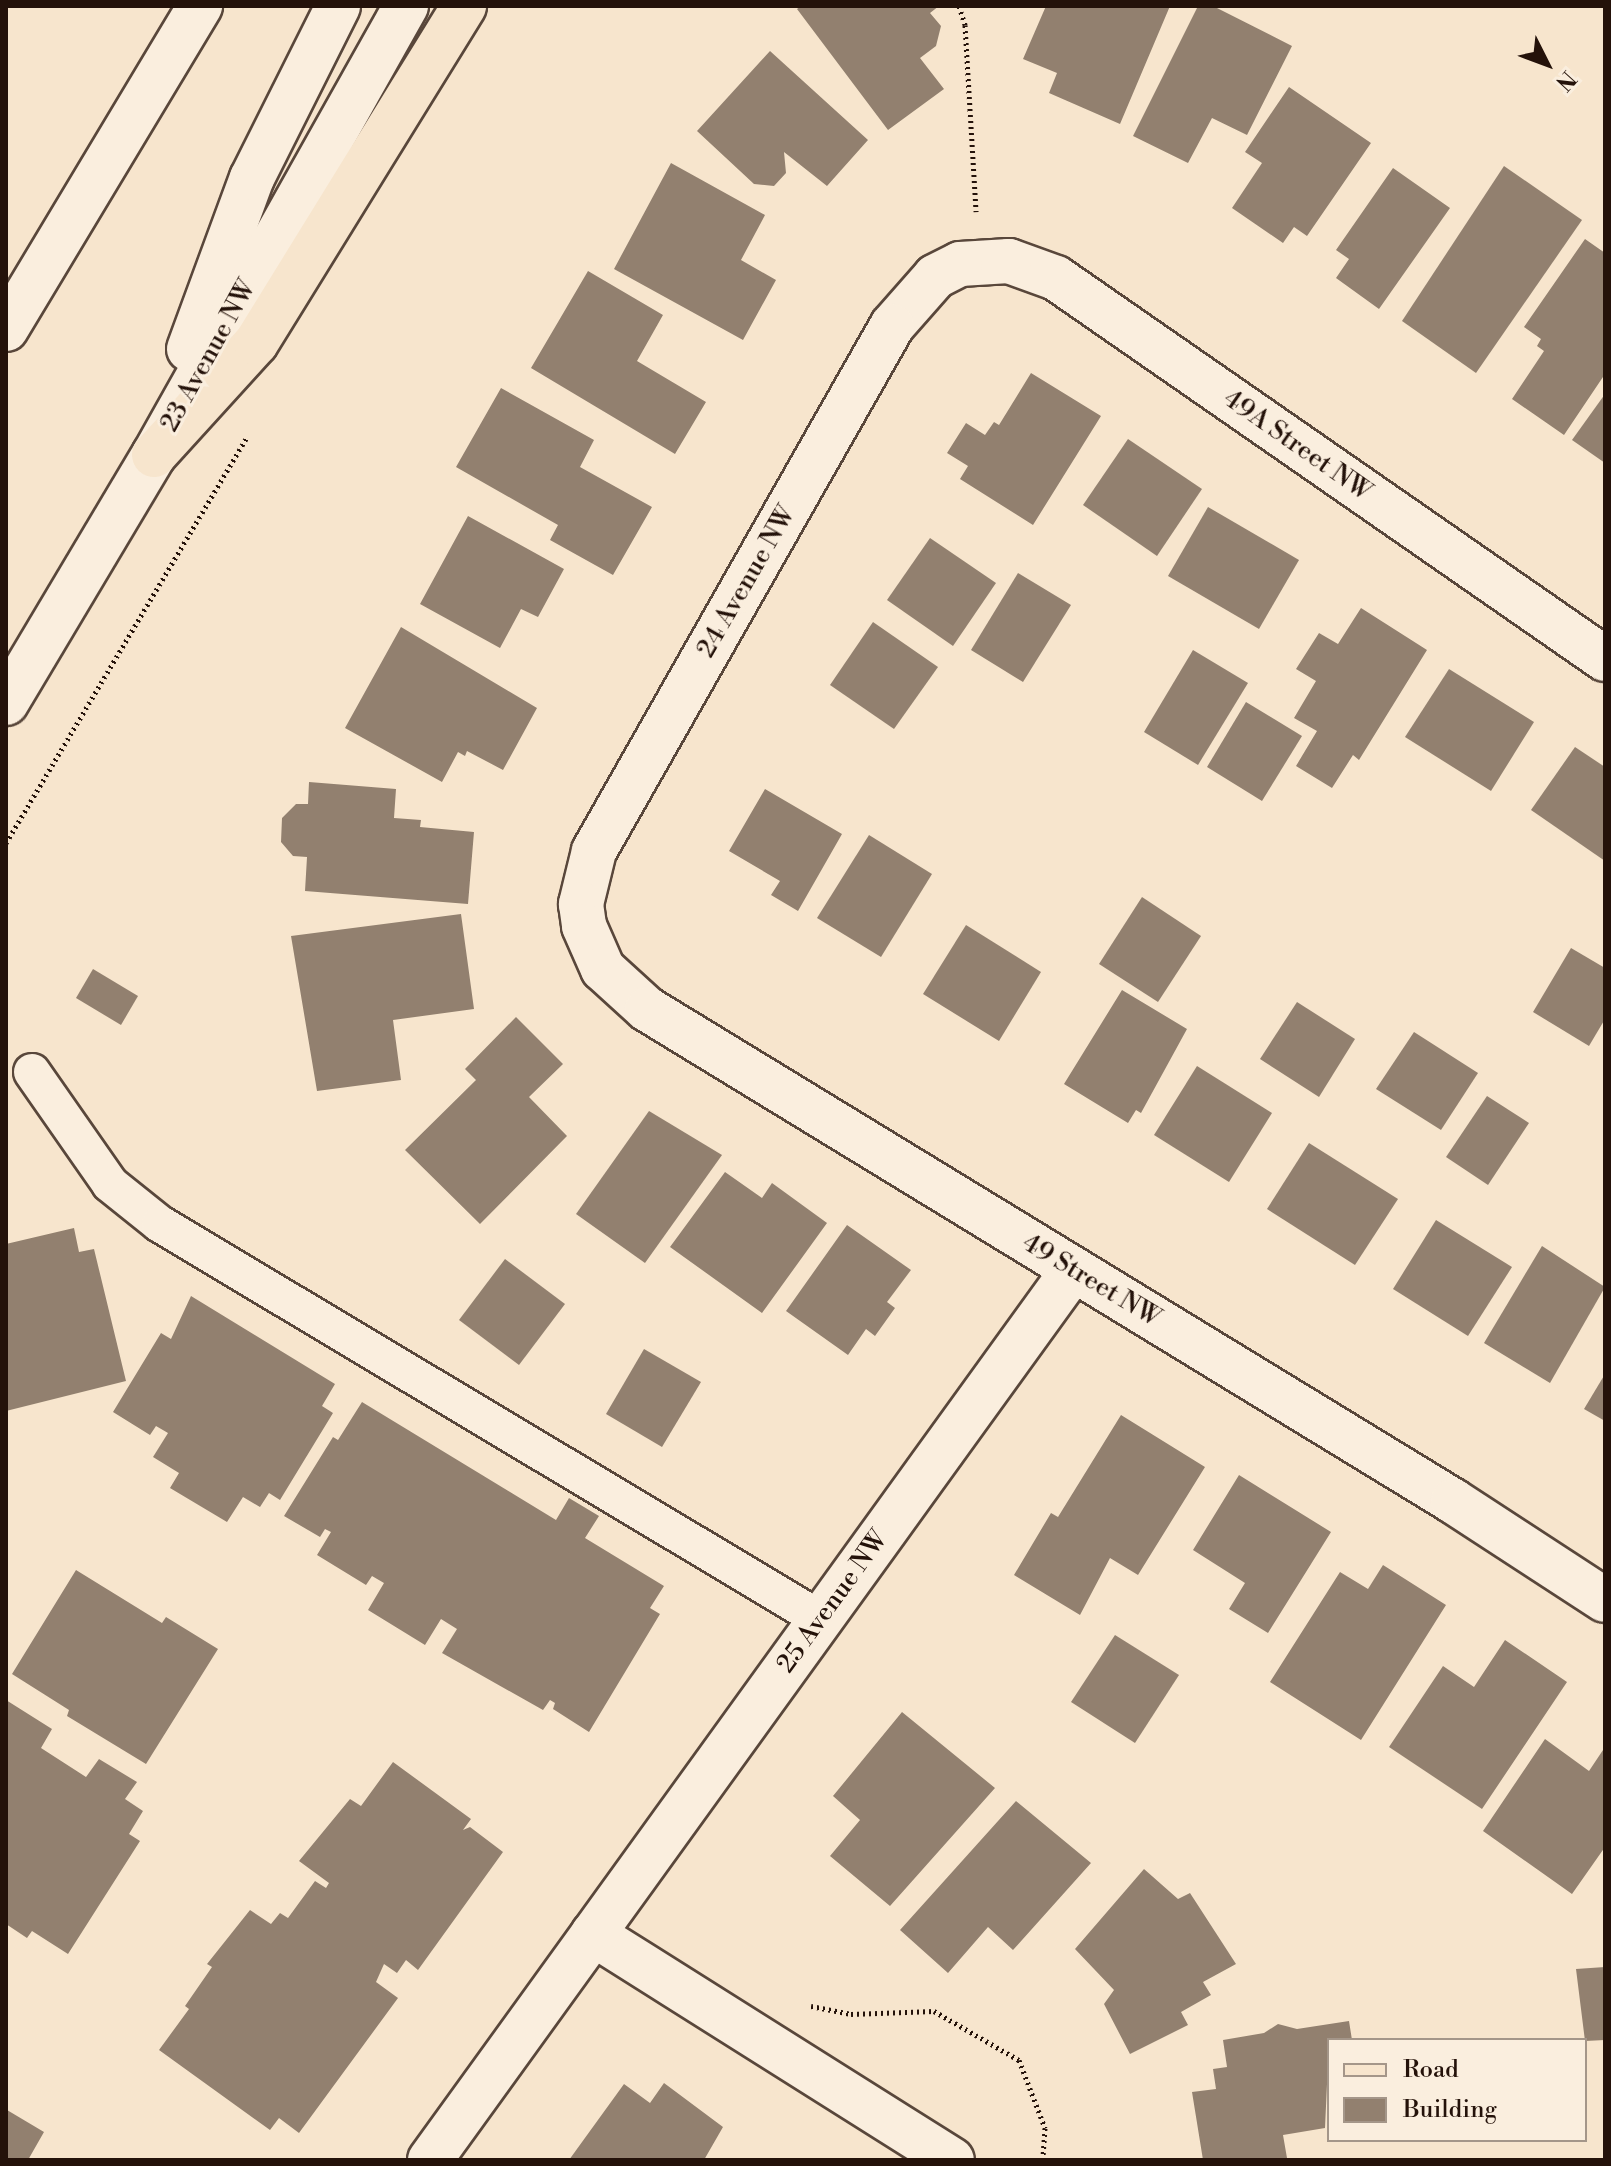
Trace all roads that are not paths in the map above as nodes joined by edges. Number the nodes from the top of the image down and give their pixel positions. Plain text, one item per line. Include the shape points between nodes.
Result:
1 (200, 6) edge
2 (338, 6) edge
3 (406, 6) edge
4 (464, 6) edge
5 (979, 262) joint
6 (6, 329) edge
7 (149, 463) junction
8 (1605, 659) edge
9 (6, 703) edge
10 (591, 946) joint
11 (32, 1072) dead end
12 (1073, 1270) junction
13 (1605, 1600) edge
14 (820, 1619) junction
15 (593, 1934) junction
16 (430, 2160) edge
17 (952, 2160) edge

1 - 6 street
2 - 7 street via 252,178
3 - 7 street, 23 Avenue NW
4 - 7 main road via 256,343
5 - 8 street, 49A Street NW via 1020,263 1056,278
5 - 10 street, 24 Avenue NW via 960,264 935,277 892,326 594,851 581,904
7 - 9 street, 23 Avenue NW
10 - 12 street, 49 Street NW via 621,989 647,1009
11 - 14 lane via 110,1184 160,1224
12 - 13 street, 49 Street NW
12 - 14 street, 25 Avenue NW
14 - 15 street, 25 Avenue NW
15 - 16 street, 25 Avenue NW
15 - 17 street

